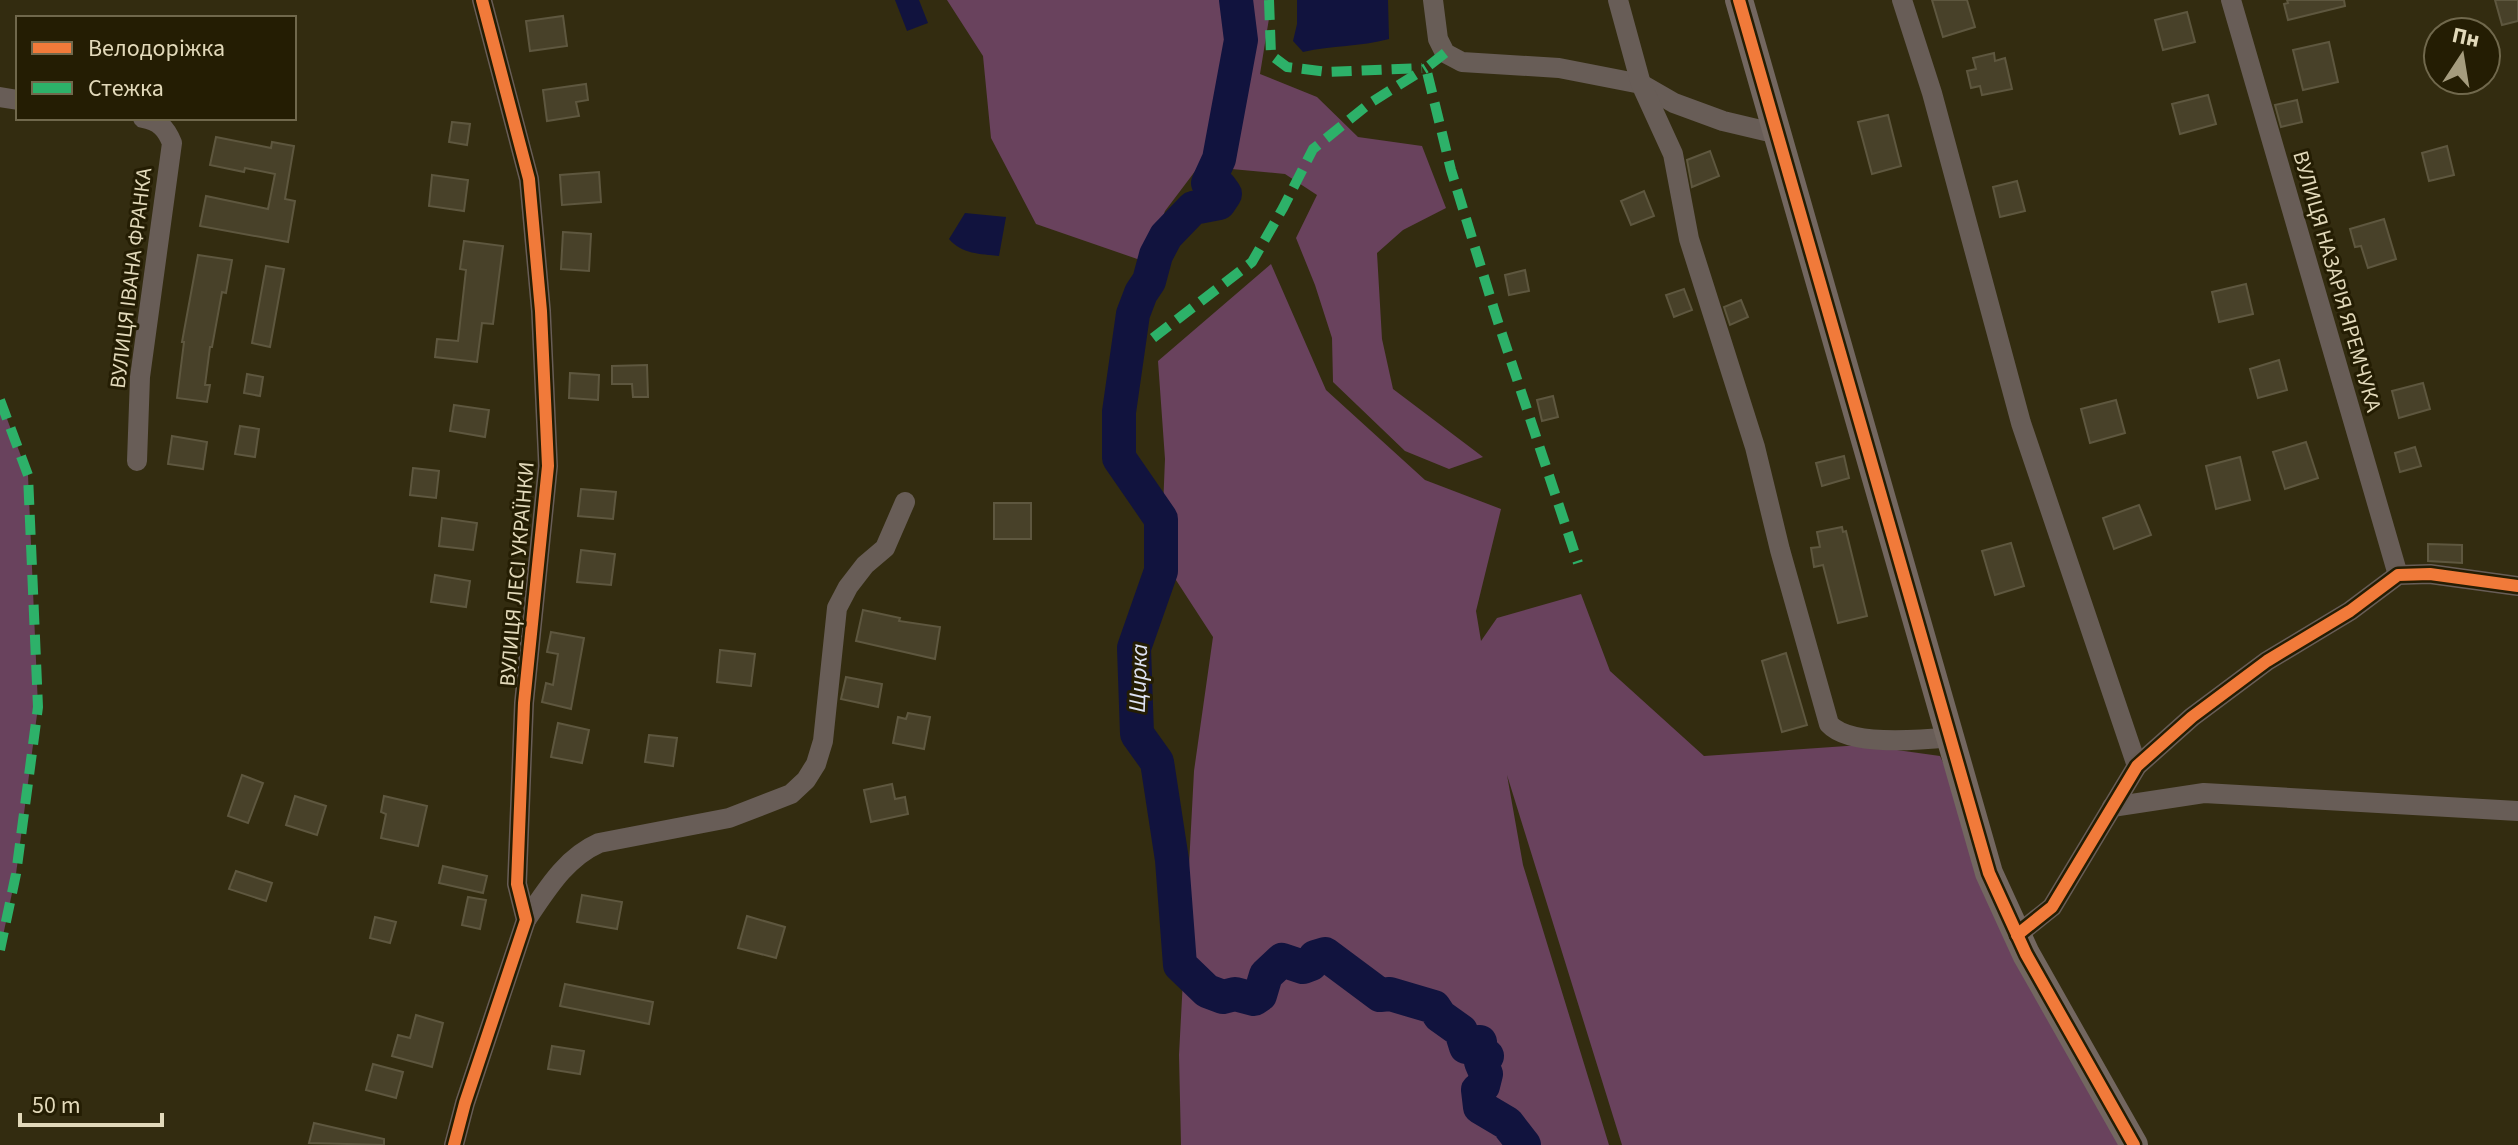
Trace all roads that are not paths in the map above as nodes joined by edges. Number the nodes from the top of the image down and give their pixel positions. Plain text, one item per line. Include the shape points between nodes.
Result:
1 (482, 0) edge
2 (1433, 0) edge
3 (1618, 0) edge
4 (1739, 0) edge
5 (1902, 0) edge
6 (2231, 0) edge
7 (1641, 84) junction
8 (153, 120) edge
9 (1778, 134) junction
10 (137, 461) dead end
11 (905, 502) dead end
12 (2398, 575) junction
13 (2518, 586) edge
14 (1951, 737) junction
15 (2137, 766) junction
16 (2112, 807) junction
17 (2518, 811) edge
18 (526, 920) junction
19 (2017, 935) junction
20 (454, 1145) edge
21 (2134, 1145) edge

1 - 18 street, ВУЛИЦЯ ЛЕСІ УКРАЇНКИ via 529,179 541,311 548,466 524,703 517,884
2 - 7 street via 1438,39 1445,53 1462,62 1559,68
3 - 7 street
4 - 9 street
5 - 15 street via 2021,423
6 - 12 street, ВУЛИЦЯ НАЗАРІЯ ЯРЕМЧУКА
7 - 9 street via 1723,121
7 - 14 street via 1673,154 1689,239 1755,447 1829,724 1836,732 1861,737
8 - 10 street, ВУЛИЦЯ ІВАНА ФРАНКА via 166,129 172,143 140,377
9 - 14 street
11 - 18 street via 885,548 865,565 837,608 823,741 806,780 791,794 729,818 583,850
12 - 13 street
12 - 15 street via 2267,661
14 - 19 street via 1989,873
15 - 16 street
16 - 17 street via 2204,793
16 - 19 street via 2052,907
18 - 20 street
19 - 21 street

